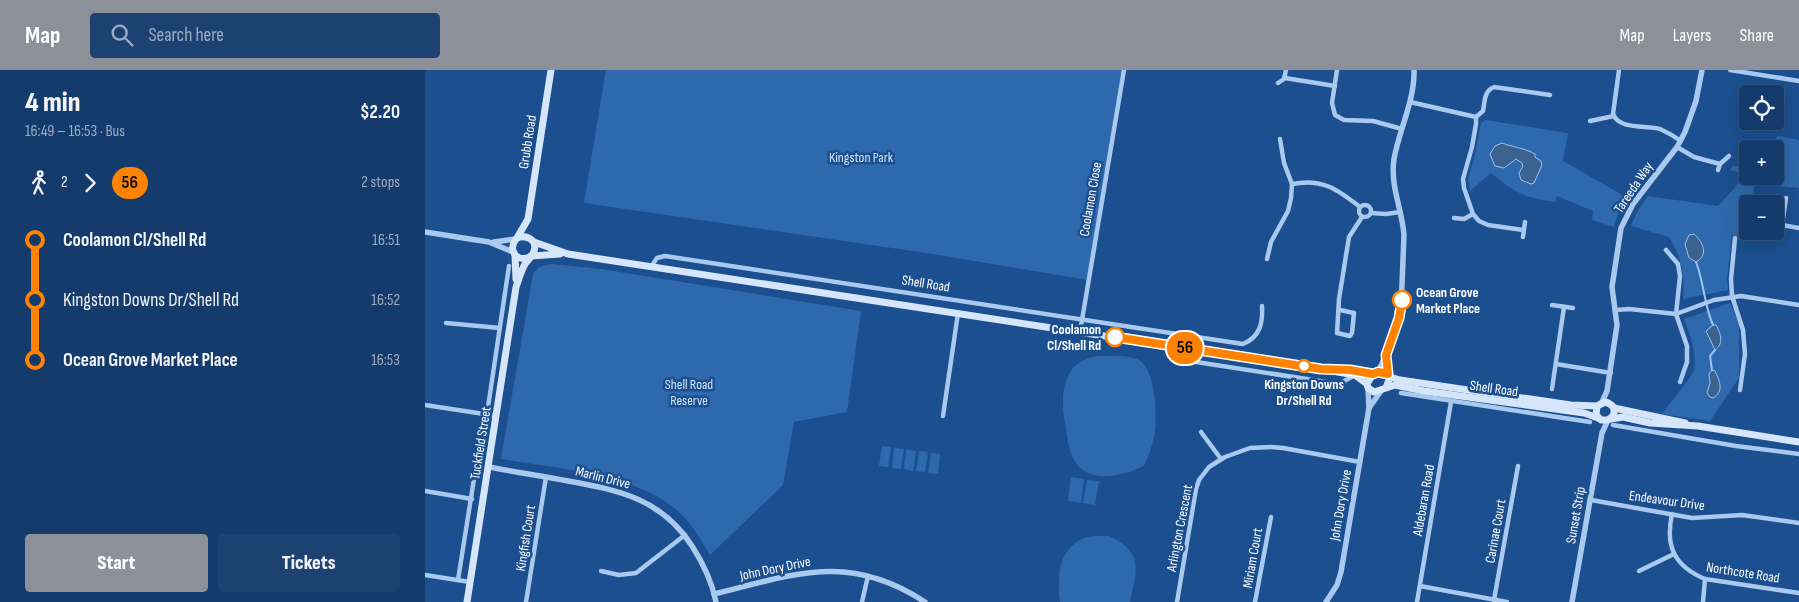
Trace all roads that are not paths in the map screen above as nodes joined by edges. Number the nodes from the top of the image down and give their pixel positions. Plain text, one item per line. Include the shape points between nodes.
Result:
1 (551, 70) edge
2 (1124, 70) edge
3 (1286, 70) edge
4 (1337, 70) edge
5 (1414, 70) edge
6 (1619, 70) edge
7 (1702, 70) edge
8 (1730, 70) edge
9 (1285, 78) junction
10 (1799, 81) edge
11 (1278, 83) dead end
12 (1335, 86) junction
13 (1550, 96) dead end
14 (1410, 102) junction
15 (1614, 116) junction
16 (1475, 117) junction
17 (1590, 121) dead end
18 (1401, 129) junction
19 (1280, 139) dead end
20 (1681, 140) junction
21 (1677, 147) junction
22 (1729, 156) dead end
23 (1720, 164) junction
24 (1718, 170) dead end
25 (1292, 184) junction
26 (1785, 198) dead end
27 (1360, 207) junction
28 (1784, 207) edge
29 (1400, 212) junction
30 (1371, 213) junction
31 (1473, 214) junction
32 (1362, 217) junction
33 (1454, 218) dead end
34 (528, 219) junction
35 (1525, 222) dead end
36 (1784, 225) edge
37 (1799, 228) edge
38 (1523, 230) junction
39 (425, 232) edge
40 (1523, 237) dead end
41 (1735, 238) dead end
42 (516, 239) junction
43 (533, 241) junction
44 (489, 242) junction
45 (1666, 250) dead end
46 (514, 254) junction
47 (568, 254) junction
48 (531, 257) junction
49 (1267, 259) dead end
50 (509, 266) dead end
51 (651, 267) junction
52 (516, 287) junction
53 (1732, 296) junction
54 (1553, 304) dead end
55 (1799, 305) edge
56 (1262, 306) dead end
57 (1564, 307) junction
58 (1573, 308) dead end
59 (1339, 310) junction
60 (1616, 310) junction
61 (958, 313) junction
62 (1676, 314) junction
63 (1081, 319) junction
64 (446, 322) dead end
65 (500, 328) junction
66 (1080, 332) junction
67 (1192, 337) junction
68 (1181, 347) junction
69 (1189, 348) junction
70 (1386, 355) junction
71 (1556, 364) junction
72 (1321, 369) junction
73 (1375, 373) junction
74 (1611, 373) junction
75 (1355, 375) junction
76 (1389, 376) junction
77 (1680, 382) dead end
78 (1609, 384) junction
79 (1368, 386) junction
80 (1384, 389) junction
81 (1552, 390) dead end
82 (1740, 390) dead end
83 (1401, 393) dead end
84 (1512, 400) junction
85 (1451, 402) junction
86 (1599, 404) junction
87 (425, 405) edge
88 (1613, 406) junction
89 (1369, 408) junction
90 (487, 414) junction
91 (497, 416) junction
92 (943, 416) dead end
93 (1606, 420) junction
94 (1590, 422) dead end
95 (1698, 426) junction
96 (1201, 432) dead end
97 (1799, 442) edge
98 (1799, 454) edge
99 (1221, 459) junction
100 (1360, 462) junction
101 (1518, 466) dead end
102 (489, 467) junction
103 (546, 477) junction
104 (425, 491) edge
105 (472, 499) junction
106 (1591, 500) junction
107 (1671, 514) junction
108 (1271, 517) dead end
109 (1799, 524) edge
110 (685, 535) junction
111 (1675, 554) junction
112 (601, 571) dead end
113 (1639, 571) dead end
114 (425, 575) edge
115 (868, 576) junction
116 (1705, 579) junction
117 (458, 580) junction
118 (470, 582) junction
119 (1420, 586) junction
120 (1799, 593) edge
121 (714, 594) junction
122 (1494, 600) junction
123 (467, 602) edge
124 (525, 602) edge
125 (716, 602) edge
126 (862, 602) edge
127 (925, 602) edge
128 (1177, 602) edge
129 (1255, 602) edge
130 (1326, 602) edge
131 (1417, 602) edge
132 (1507, 602) edge
133 (1572, 602) edge
134 (1703, 602) edge

1 - 34 main road, Grubb Road
2 - 63 street, Coolamon Close
3 - 9 street
4 - 12 street
5 - 14 street
6 - 15 street
7 - 20 street, Tareeda Way via 1691,116
8 - 10 street
9 - 11 street
9 - 12 street
12 - 18 street via 1332,107 1339,118 1373,121
13 - 16 street via 1494,87 1486,93 1483,111
14 - 16 street
14 - 18 street
15 - 17 street
15 - 20 street via 1619,122 1658,129
16 - 31 street via 1472,147 1463,179
18 - 29 street via 1393,178
19 - 25 street
20 - 21 street, Tareeda Way
21 - 23 street via 1694,157
21 - 60 street, Tareeda Way via 1633,204 1621,228 1612,287
22 - 23 street
23 - 24 street
25 - 27 street via 1322,183
25 - 49 street via 1290,205 1271,242
26 - 28 street
27 - 30 street via 1368,206
27 - 32 street
29 - 30 street
29 - 70 street via 1404,235 1401,309
30 - 32 street
31 - 33 street via 1464,219
31 - 38 street via 1488,225
32 - 59 street via 1349,237
34 - 42 main road, Grubb Road
34 - 43 main road, Grubb Road
35 - 38 street
36 - 37 street
38 - 40 street
39 - 44 street
41 - 53 street
42 - 43 main road via 524,236
42 - 44 street
42 - 46 main road via 512,245
43 - 47 main road, Shell Road
43 - 48 main road via 535,250
44 - 46 street
45 - 62 street via 1678,264 1680,276
46 - 48 main road via 522,259
46 - 52 main road, Tuckfield Street
47 - 48 main road, Shell Road
47 - 51 main road, Shell Road
48 - 52 main road, Tuckfield Street
50 - 65 street, Tuckfield Street
51 - 61 main road, Shell Road
51 - 63 street, Shell Road via 657,258 665,256
52 - 91 main road, Tuckfield Street
53 - 55 street
53 - 62 street
53 - 82 street via 1743,330 1745,354
54 - 57 street
56 - 67 street, Shell Road via 1263,320 1250,341 1243,344
57 - 58 street
57 - 71 street
59 - 59 street via 1354,313 1350,336 1337,333
60 - 62 street via 1629,308
60 - 74 street, Tareeda Way
61 - 66 main road, Shell Road
61 - 92 street
62 - 77 street via 1687,346 1687,362
63 - 66 street, Coolamon Close
63 - 67 street, Shell Road
64 - 65 street
65 - 90 street, Tuckfield Street
66 - 68 main road, Shell Road
67 - 69 street
68 - 69 main road, Shell Road
68 - 75 street via 1190,361 1339,384
69 - 72 main road, Shell Road
70 - 73 street
70 - 76 street
71 - 74 street
71 - 81 street
72 - 73 main road, Shell Road
72 - 75 main road, Shell Road
73 - 76 main road, Shell Road
73 - 79 main road
74 - 78 street, Tareeda Way
75 - 79 main road, Shell Road
76 - 80 main road
76 - 84 main road, Shell Road
78 - 86 street, Tareeda Way
78 - 88 street, Tareeda Way
79 - 80 main road, Shell Road via 1374,392
79 - 89 street, John Dory Drive
80 - 84 main road, Shell Road via 1402,385 1424,391
80 - 89 street, John Dory Drive
83 - 85 street, Shell Road
84 - 86 main road, Shell Road
84 - 93 main road, Shell Road
85 - 94 street, Shell Road
85 - 119 street, Aldebaran Road
86 - 88 main road via 1608,402
86 - 93 main road via 1595,411
87 - 90 street
88 - 93 main road via 1614,414
88 - 95 main road, Shell Road
89 - 100 street, John Dory Drive
90 - 91 street
90 - 105 street, Tuckfield Street
91 - 102 main road, Tuckfield Street
93 - 95 main road, Shell Road via 1623,417 1650,423
93 - 98 street, Shell Road via 1736,446
93 - 106 street, Sunset Strip
95 - 97 main road, Shell Road
96 - 99 street
99 - 100 street, Arlington Crescent via 1250,448 1271,447
99 - 128 street, Arlington Crescent via 1203,472 1199,480
100 - 130 street, John Dory Drive via 1341,572
101 - 122 street, Carinae Court
102 - 103 street, Marlin Drive
102 - 118 main road, Tuckfield Street
103 - 110 street, Marlin Drive via 628,494 658,509
103 - 124 street, Kingfish Court
104 - 105 street
105 - 117 street, Tuckfield Street
106 - 107 street, Endeavour Drive
106 - 133 street, Sunset Strip
107 - 109 street, Endeavour Drive via 1701,518 1742,515
107 - 111 street, Northcote Road via 1670,544
108 - 129 street, Miriam Court
110 - 112 street via 636,573 619,576
110 - 121 street, Marlin Drive via 704,566
111 - 113 street
111 - 116 street, Northcote Road via 1683,567
114 - 117 street
115 - 121 street, John Dory Drive via 809,572
115 - 126 street
115 - 127 street, John Dory Drive via 900,587
116 - 120 street, Northcote Road
116 - 134 street
117 - 118 street
118 - 123 main road, Tuckfield Street
119 - 122 street
119 - 131 street, Aldebaran Road
121 - 125 street, Marlin Drive
122 - 132 street

